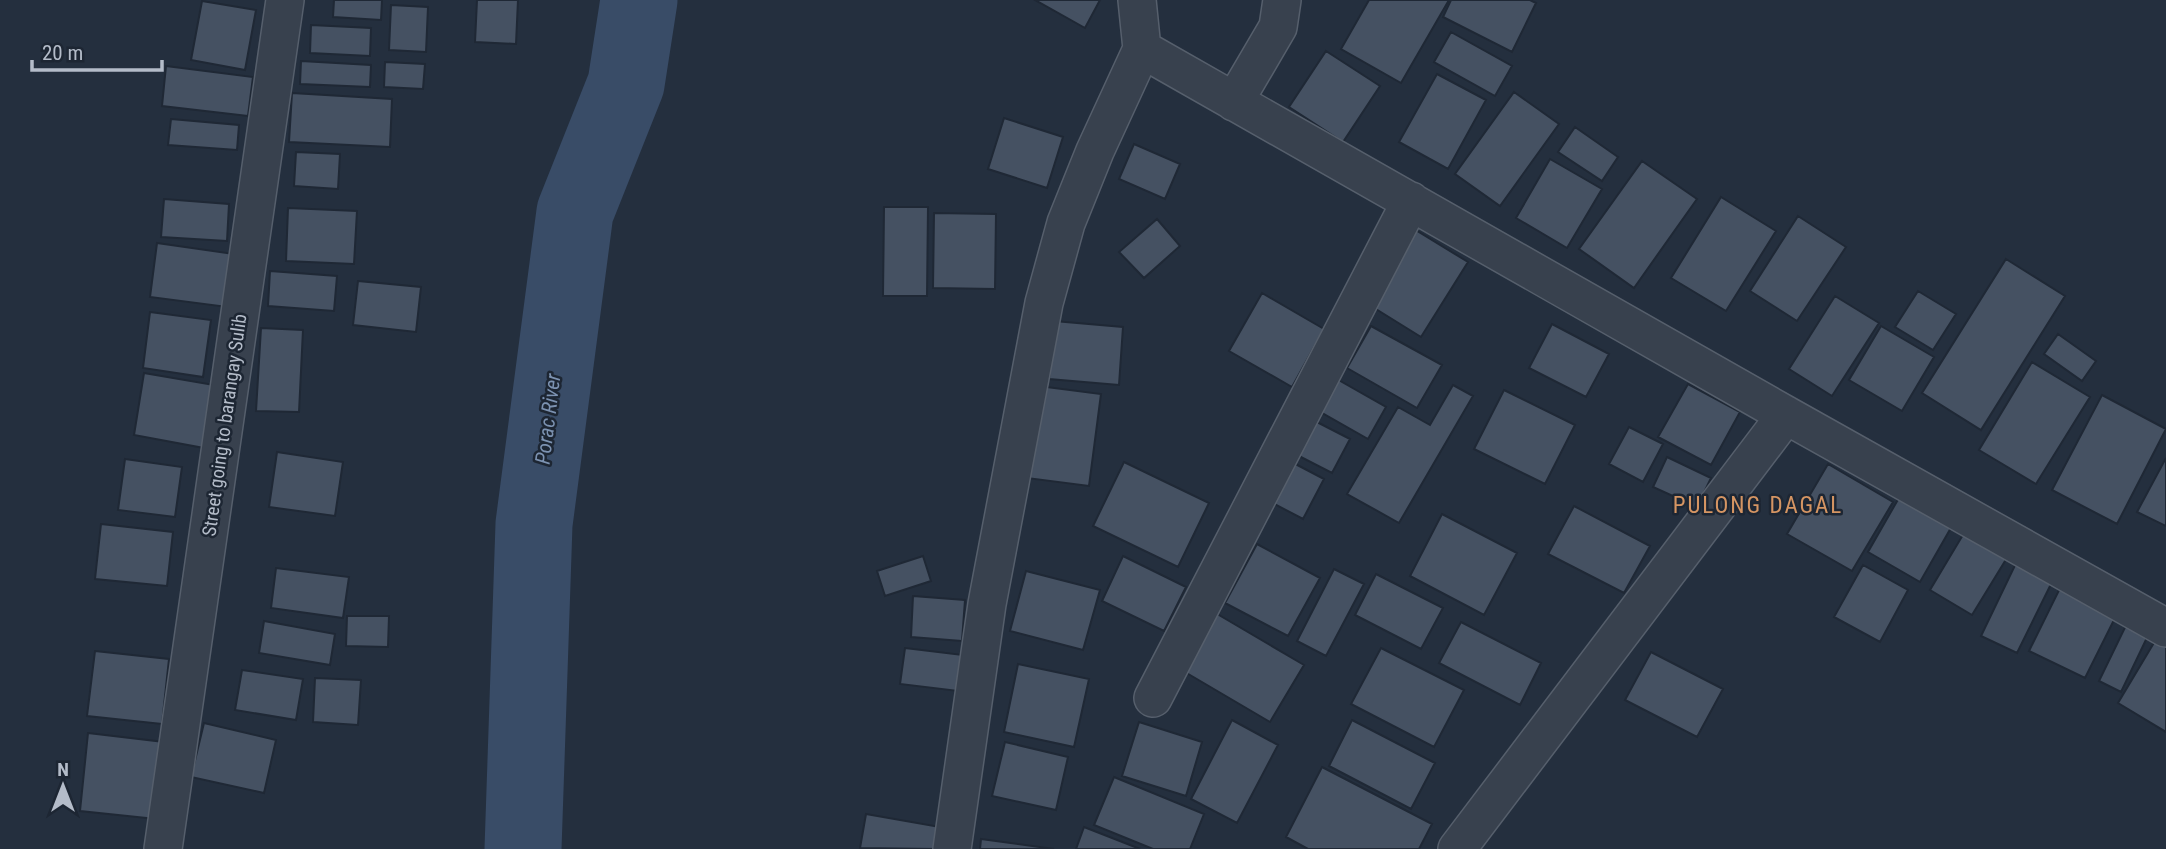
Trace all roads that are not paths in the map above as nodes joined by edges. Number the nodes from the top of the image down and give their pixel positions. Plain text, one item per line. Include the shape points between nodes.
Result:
1 (285, 0) edge
2 (1137, 0) edge
3 (1282, 0) edge
4 (1142, 49) junction
5 (1234, 102) junction
6 (1411, 201) junction
7 (1786, 415) junction
8 (2166, 628) edge
9 (1153, 698) dead end
10 (163, 849) edge
11 (952, 849) edge
12 (1457, 849) edge

1 - 10 street, Street going to barangay Sulib
2 - 4 street
3 - 5 street via 1278,27
4 - 5 street
4 - 11 street via 1066,223 1044,303 987,604
5 - 6 street
6 - 7 street
6 - 9 street
7 - 8 street
7 - 12 street

